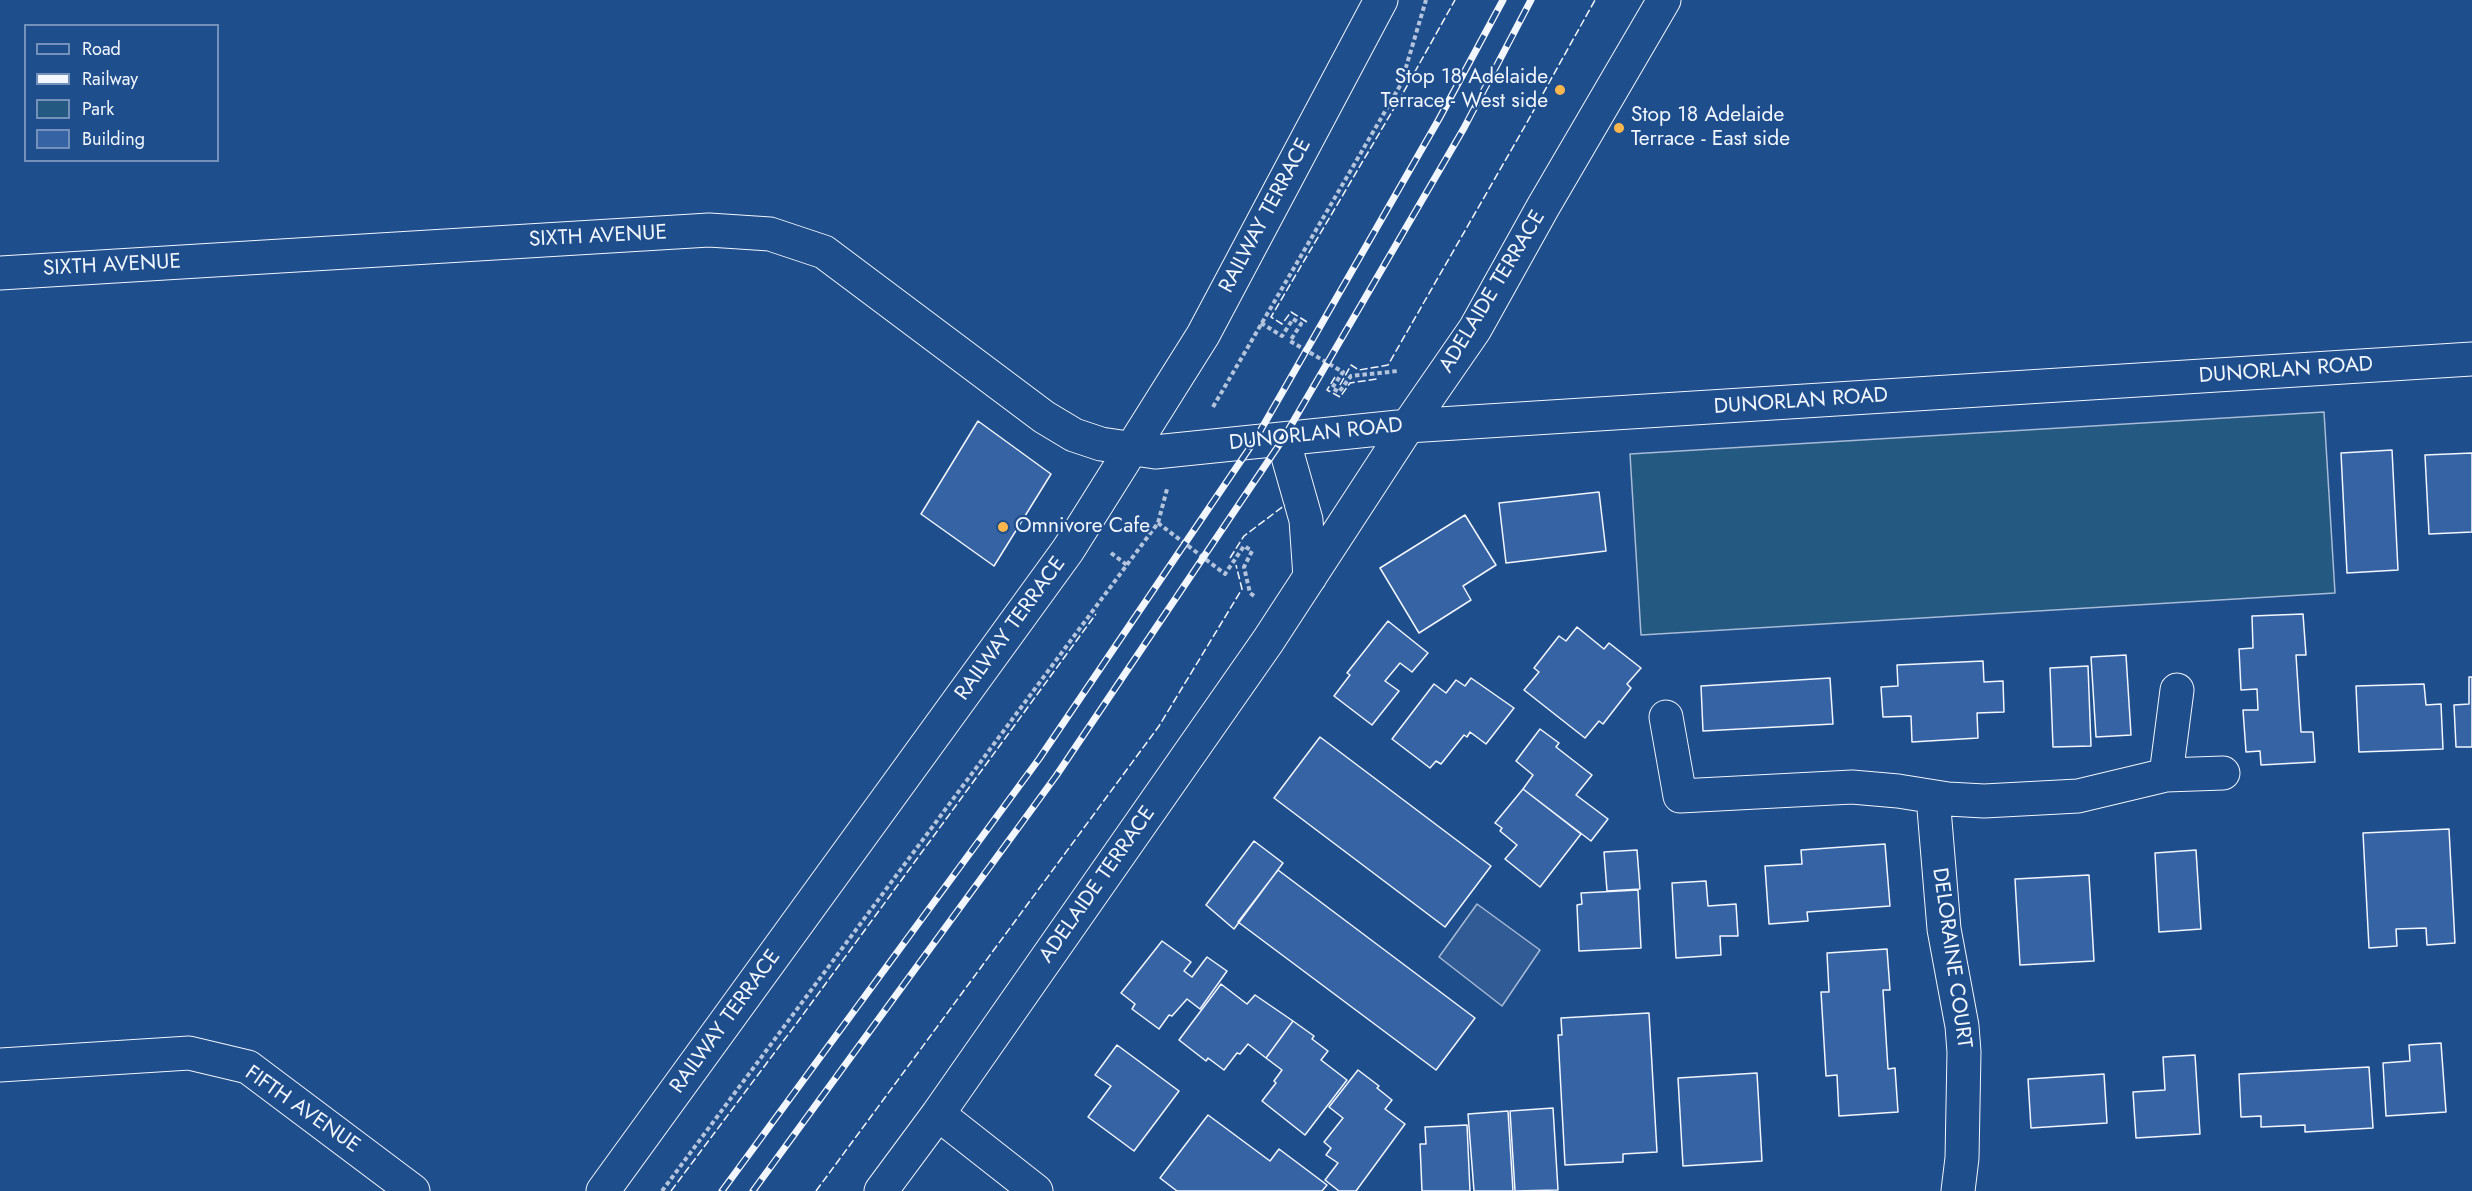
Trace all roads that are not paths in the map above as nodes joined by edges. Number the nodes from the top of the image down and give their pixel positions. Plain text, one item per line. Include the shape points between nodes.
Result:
1 (1381, 0) edge
2 (1664, 0) edge
3 (0, 273) edge
4 (2472, 360) edge
5 (1408, 426) junction
6 (1283, 439) junction
7 (1131, 449) junction
8 (1311, 577) junction
9 (2177, 690) dead end
10 (1666, 717) dead end
11 (2223, 773) dead end
12 (2166, 775) junction
13 (1933, 797) junction
14 (0, 1065) edge
15 (938, 1114) junction
16 (413, 1191) edge
17 (603, 1191) edge
18 (881, 1191) edge
19 (1036, 1191) edge
20 (1958, 1191) edge

1 - 7 street, RAILWAY TERRACE via 1203,335
2 - 5 street, ADELAIDE TERRACE via 1475,329
3 - 7 street, SIXTH AVENUE via 709,230 770,234 824,252 1044,417 1074,435
4 - 5 street, DUNORLAN ROAD
5 - 6 street, DUNORLAN ROAD
5 - 8 street, ADELAIDE TERRACE
6 - 7 street, DUNORLAN ROAD via 1155,452
6 - 8 street via 1306,520
7 - 17 street, RAILWAY TERRACE via 1068,550
8 - 15 street, ADELAIDE TERRACE
9 - 12 street
10 - 13 street via 1680,796 1852,787
11 - 12 street
12 - 13 street via 2078,796 1984,801
13 - 20 street, DELORAINE COURT via 1944,929 1964,1052
14 - 16 street, FIFTH AVENUE via 189,1053 248,1067
15 - 18 street, ADELAIDE TERRACE
15 - 19 street

